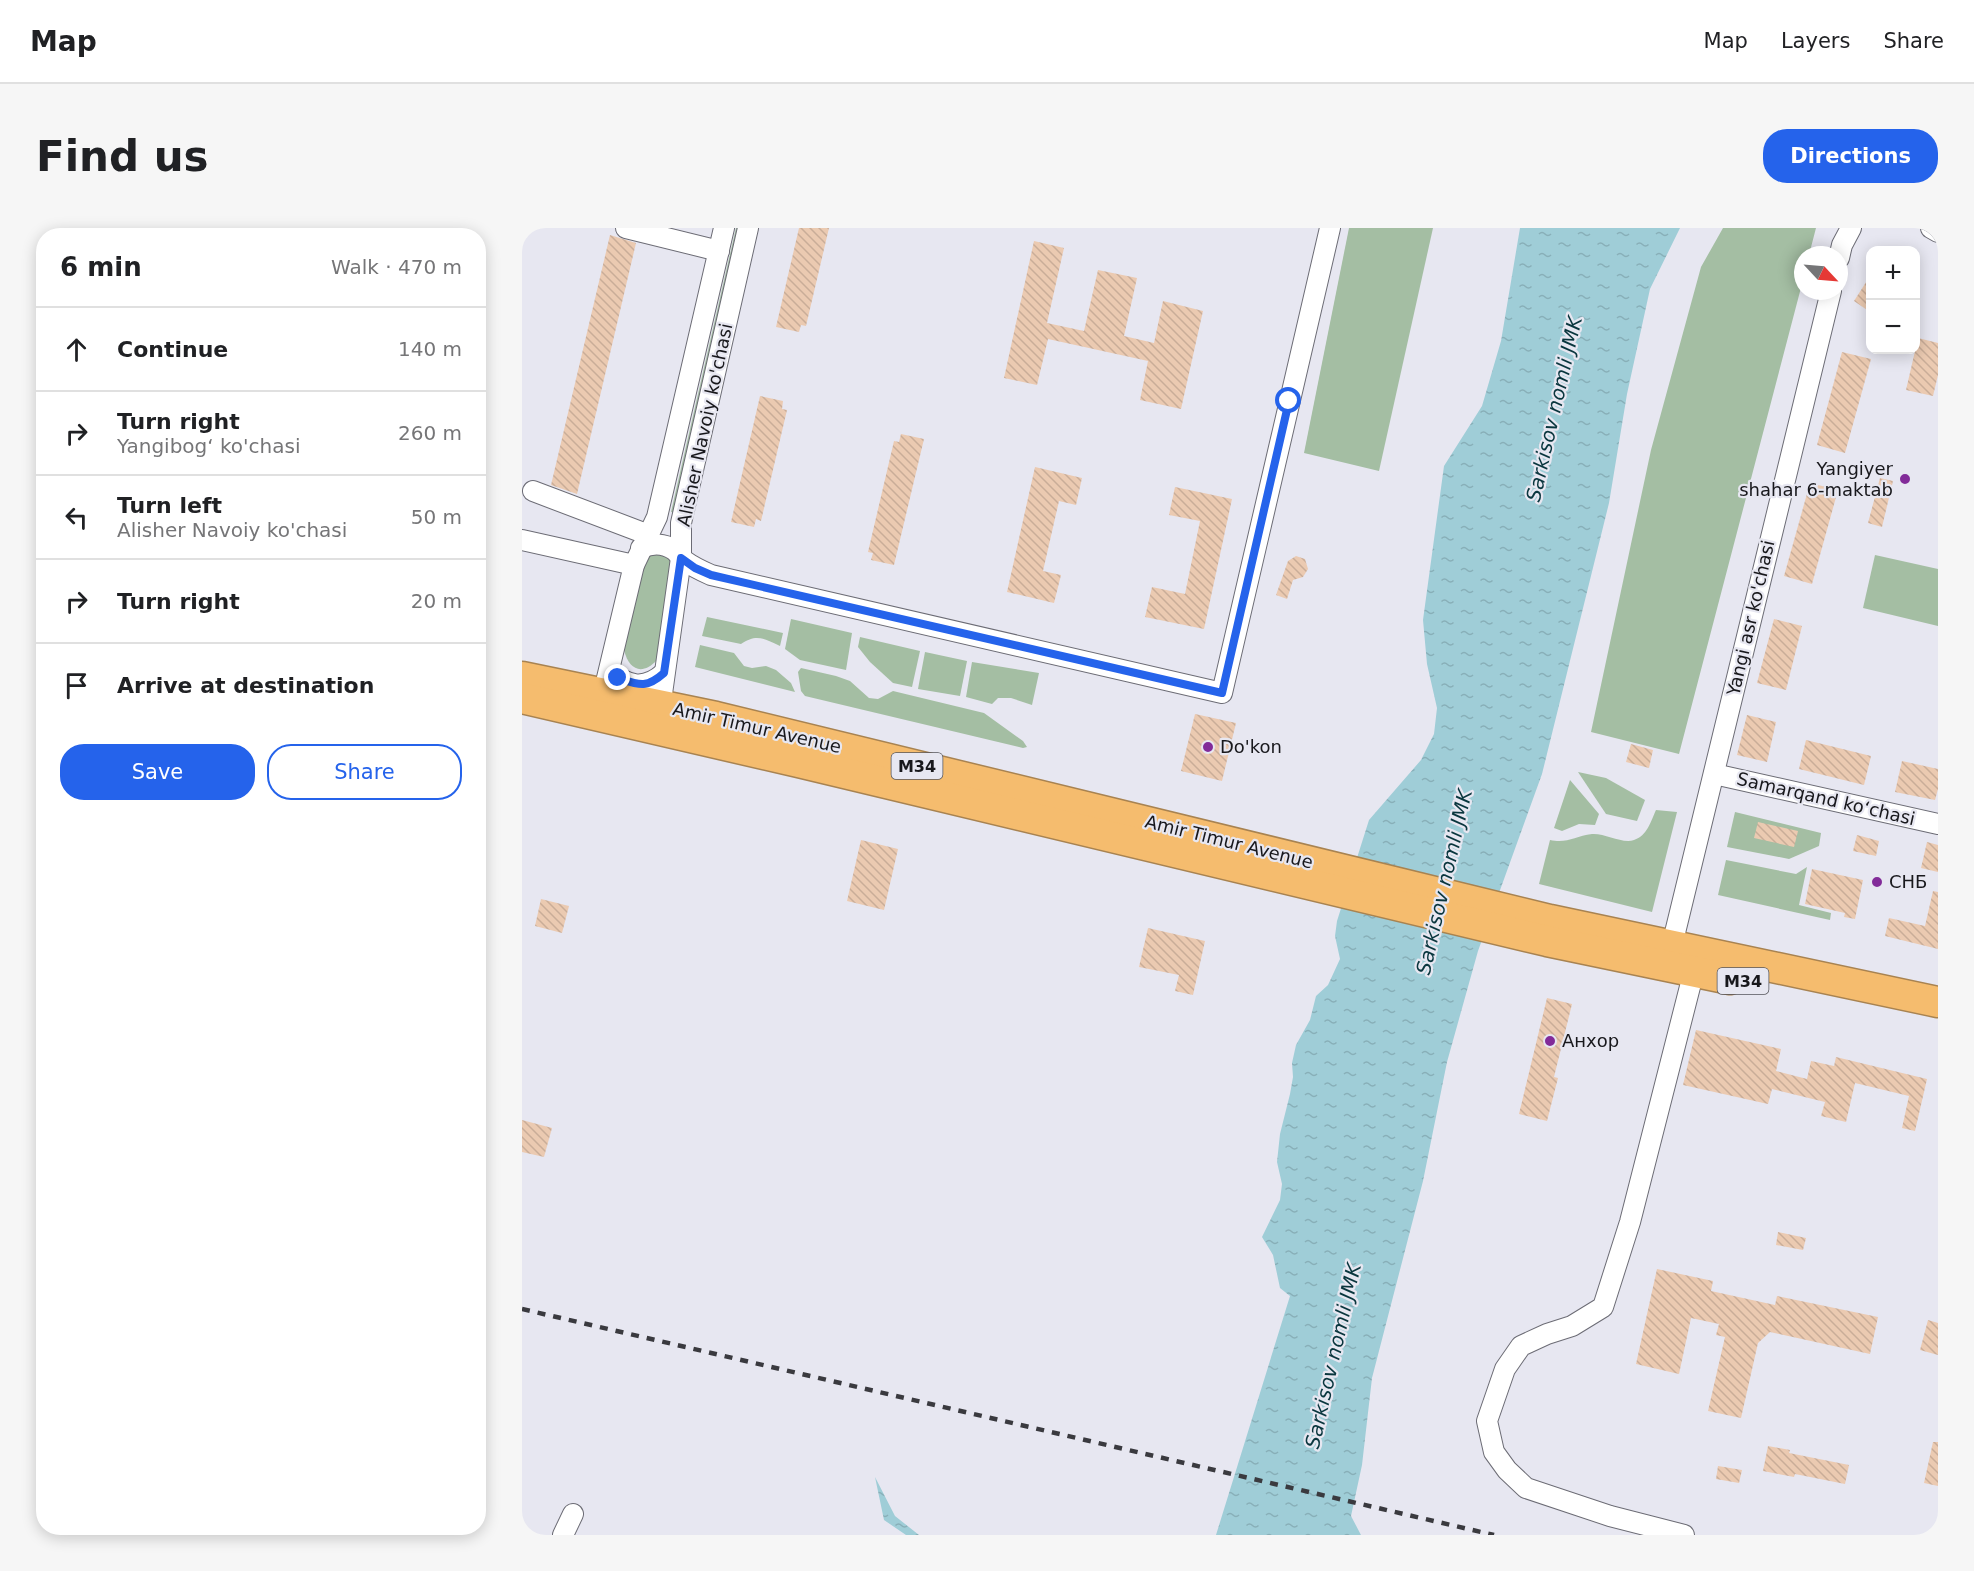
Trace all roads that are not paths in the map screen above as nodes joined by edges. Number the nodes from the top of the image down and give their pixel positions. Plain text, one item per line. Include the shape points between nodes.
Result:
1 (626, 228) edge
2 (724, 228) edge
3 (748, 228) edge
4 (1330, 228) edge
5 (1851, 228) edge
6 (1931, 228) edge
7 (1938, 232) edge
8 (1842, 246) edge
9 (718, 251) junction
10 (1829, 300) edge
11 (533, 491) dead end
12 (522, 540) edge
13 (641, 549) junction
14 (681, 558) junction
15 (664, 673) junction
16 (522, 677) edge
17 (604, 694) junction
18 (522, 698) edge
19 (658, 717) junction
20 (1714, 774) junction
21 (1938, 824) edge
22 (1548, 930) junction
23 (1672, 945) junction
24 (1694, 971) junction
25 (1938, 1002) edge
26 (1938, 1023) edge
27 (573, 1514) dead end
28 (563, 1535) edge
29 (1684, 1535) edge

1 - 9 street
2 - 9 street, Alisher Navoiy ko'chasi
3 - 14 street, Alisher Navoiy ko'chasi via 681,523
4 - 14 street via 1222,693 711,575
5 - 8 street
6 - 7 street
9 - 13 street, Alisher Navoiy ko'chasi via 657,517
10 - 20 street, Yangi asr ko'chasi
11 - 13 street
12 - 13 street
13 - 14 street via 651,544 662,545
13 - 17 street, Alisher Navoiy ko'chasi
14 - 15 street, Alisher Navoiy ko'chasi
15 - 17 street via 645,685 618,678
15 - 19 street, Alisher Navoiy ko'chasi
16 - 17 highway, Amir Timur Avenue / M34
17 - 18 highway, Amir Timur Avenue / M34
17 - 19 highway, Amir Timur Avenue / M34
19 - 22 highway, Amir Timur Avenue / M34 via 716,717 1308,873
20 - 21 street, Samarqand ko‘chasi
20 - 23 street, Yangi asr ko'chasi
22 - 23 highway, Amir Timur Avenue / M34
22 - 24 highway, Amir Timur Avenue / M34
23 - 25 highway, Amir Timur Avenue / M34
24 - 26 highway, Amir Timur Avenue / M34
24 - 29 street via 1630,1222 1604,1307 1572,1326 1521,1346 1505,1369 1487,1421 1494,1452 1526,1488
27 - 28 street

